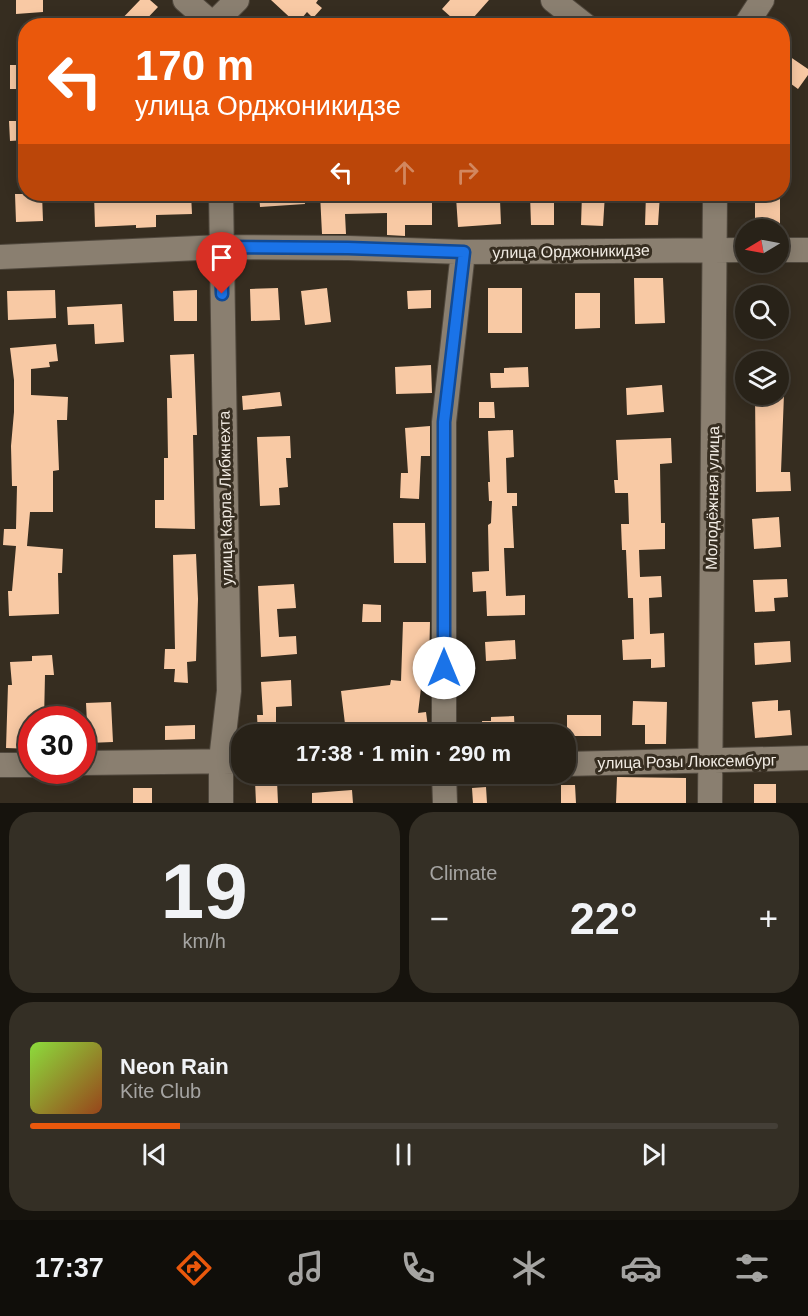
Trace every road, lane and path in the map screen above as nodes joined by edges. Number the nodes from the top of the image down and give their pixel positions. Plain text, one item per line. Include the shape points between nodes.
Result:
1 (185, 0) edge
2 (237, 0) edge
3 (553, 0) edge
4 (762, 0) edge
5 (207, 18) edge
6 (220, 18) edge
7 (576, 18) edge
8 (750, 18) edge
9 (221, 201) edge
10 (715, 201) edge
11 (221, 247) junction
12 (715, 249) junction
13 (735, 250) edge
14 (789, 250) edge
15 (808, 250) edge
16 (464, 252) junction
17 (0, 257) edge
18 (444, 724) edge
19 (808, 758) edge
20 (710, 760) junction
21 (231, 761) edge
22 (96, 764) edge
23 (576, 764) edge
24 (0, 765) edge
25 (18, 765) edge
26 (444, 784) edge
27 (221, 803) edge
28 (445, 803) edge
29 (710, 803) edge

1 - 5 street
2 - 6 street
3 - 7 street
4 - 8 street
9 - 11 street, улица Карла Либкнехта
10 - 12 street, Молодёжная улица
11 - 16 street, улица Орджоникидзе
11 - 17 street, улица Орджоникидзе
11 - 21 street, улица Карла Либкнехта
12 - 13 street, улица Орджоникидзе
12 - 16 street, улица Орджоникидзе
12 - 20 street, Молодёжная улица
14 - 15 street
16 - 18 street via 444,422
19 - 20 street, улица Розы Люксембург
20 - 23 street, улица Розы Люксембург
20 - 29 street, Молодёжная улица
21 - 22 street
21 - 27 street, улица Карла Либкнехта
24 - 25 street
26 - 28 street

